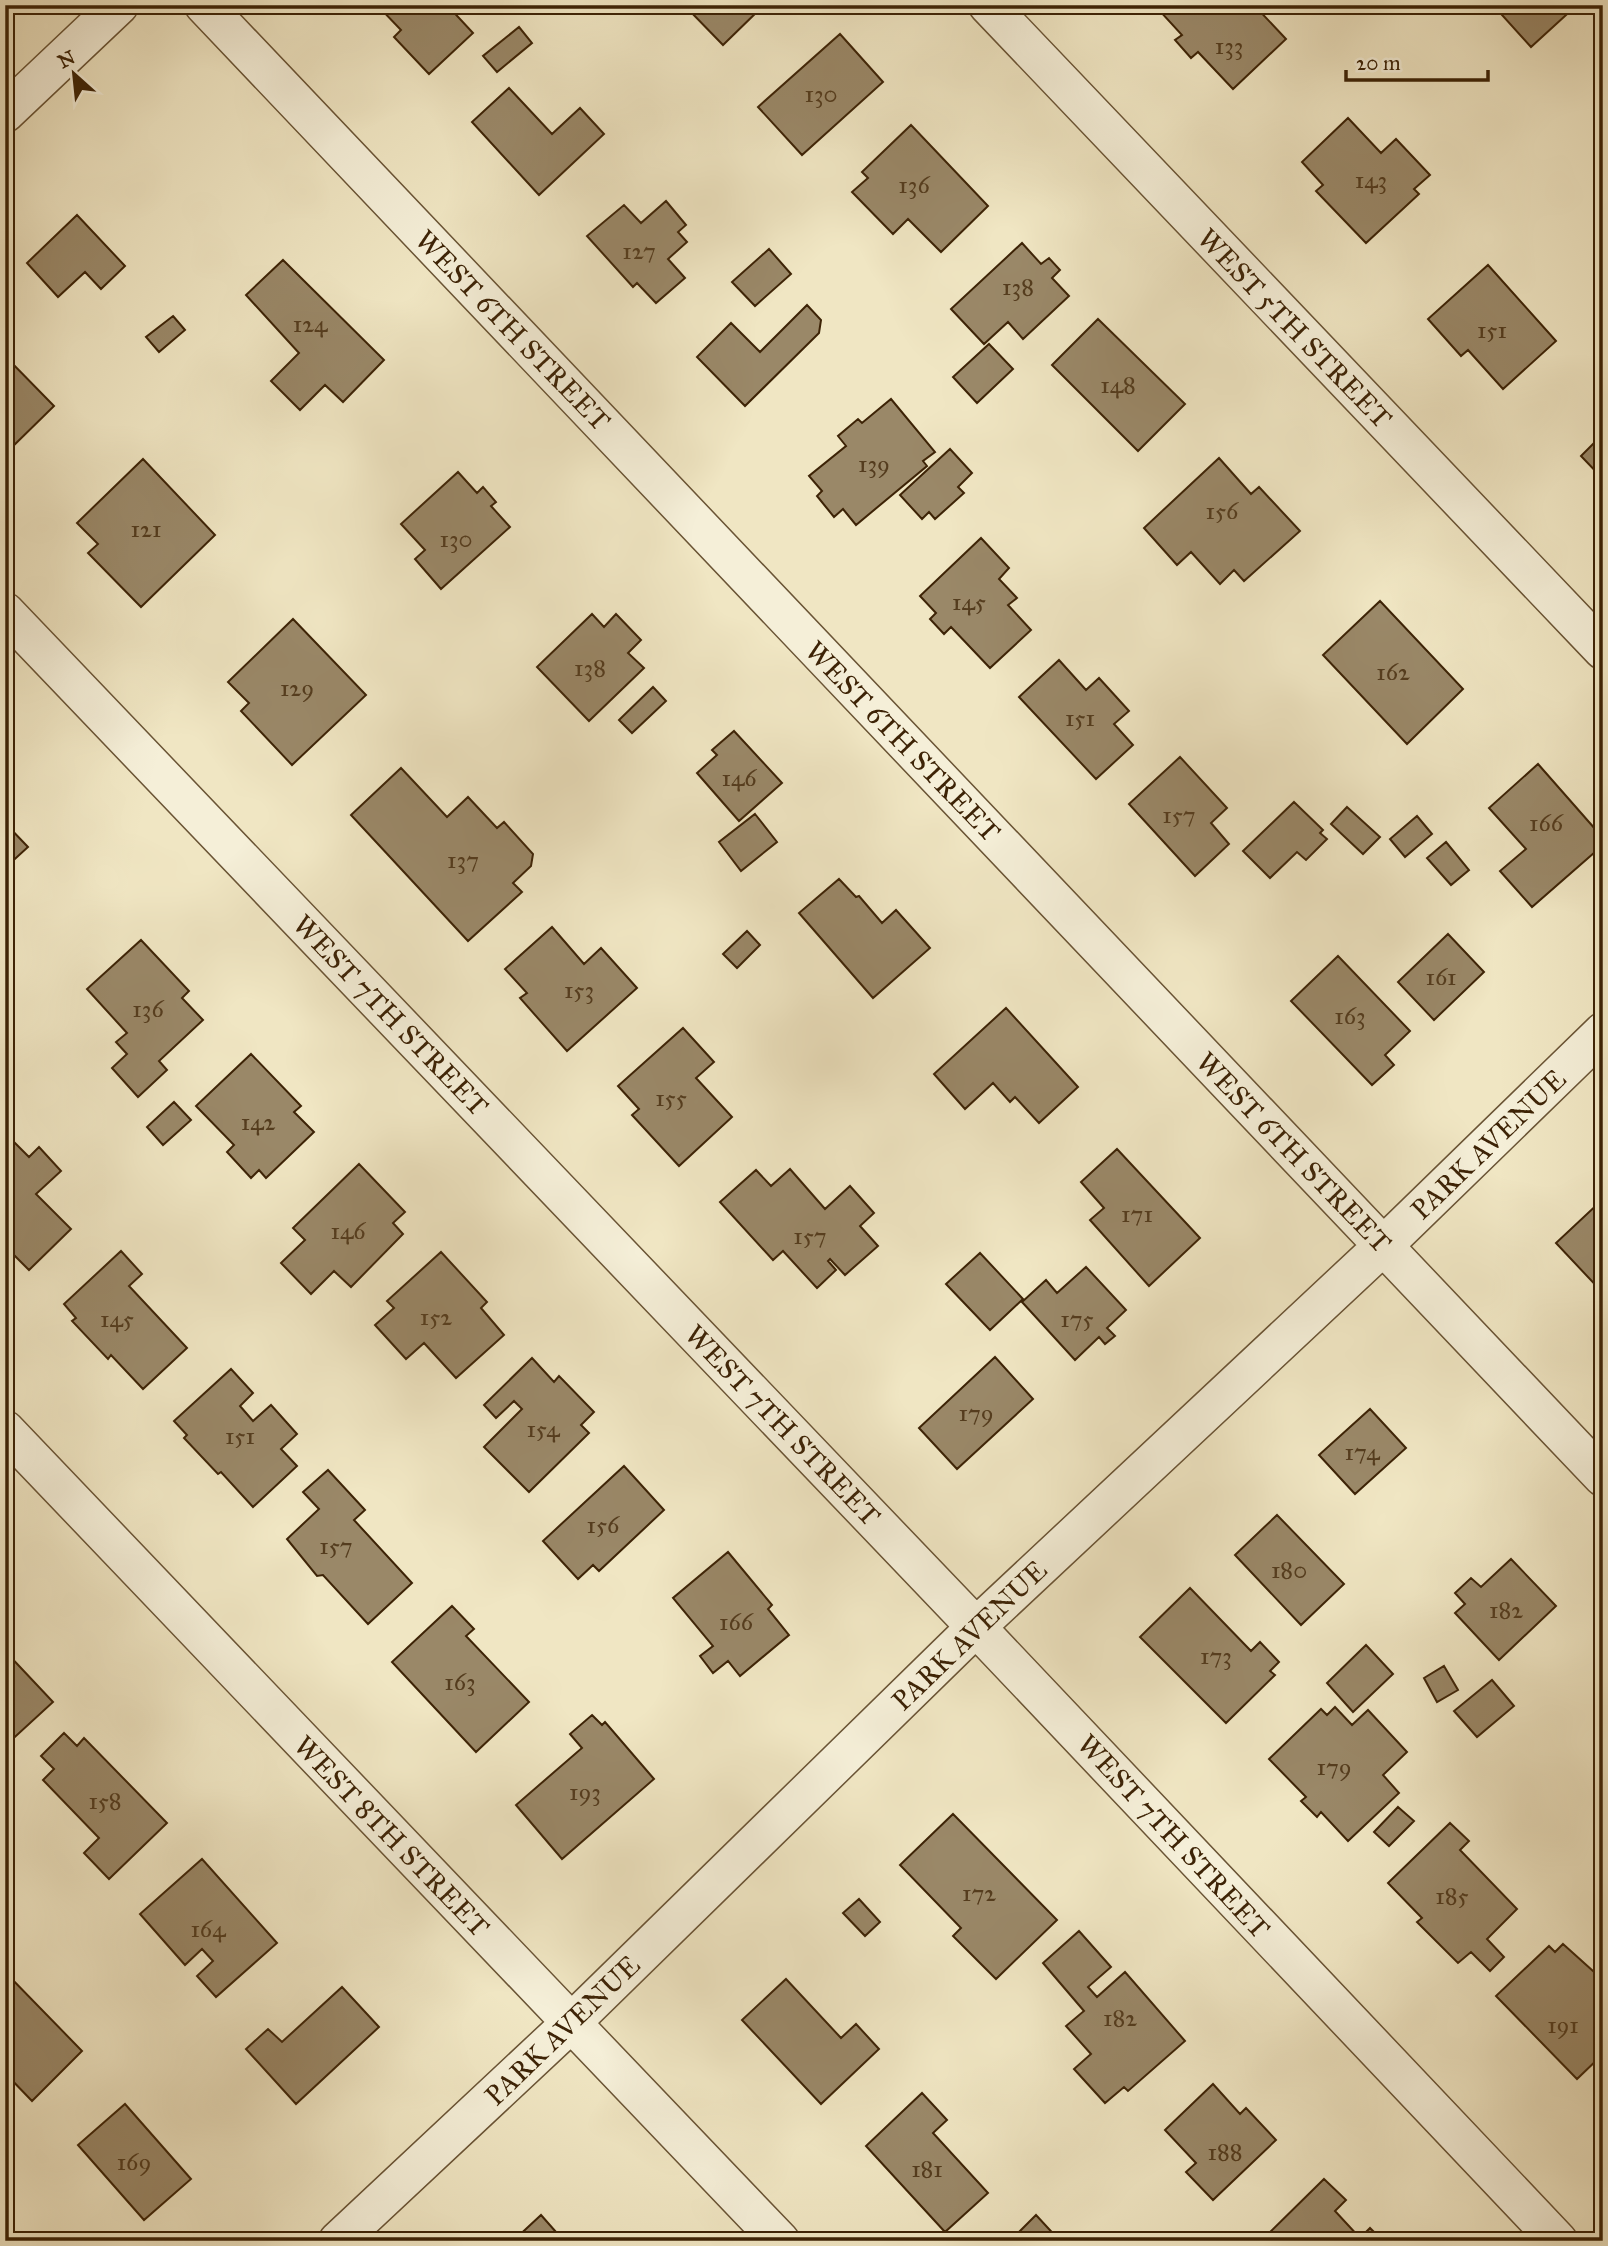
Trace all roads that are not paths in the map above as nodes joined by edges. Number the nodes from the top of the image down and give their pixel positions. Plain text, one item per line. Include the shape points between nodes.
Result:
1 (119, 5) edge
2 (204, 5) edge
3 (988, 5) edge
4 (5, 113) edge
5 (5, 612) edge
6 (1603, 650) edge
7 (1603, 1032) edge
8 (1383, 1246) junction
9 (5, 1430) edge
10 (1603, 1477) edge
11 (976, 1627) junction
12 (571, 2023) junction
13 (338, 2241) edge
14 (780, 2241) edge
15 (1558, 2241) edge

1 - 4 street
2 - 8 street, WEST 6TH STREET
3 - 6 street, WEST 5TH STREET
5 - 11 street, WEST 7TH STREET
7 - 8 street, PARK AVENUE
8 - 10 street, WEST 6TH STREET
8 - 11 street, PARK AVENUE
9 - 12 street, WEST 8TH STREET
11 - 12 street, PARK AVENUE
11 - 15 street, WEST 7TH STREET
12 - 13 street, PARK AVENUE
12 - 14 street, WEST 8TH STREET

